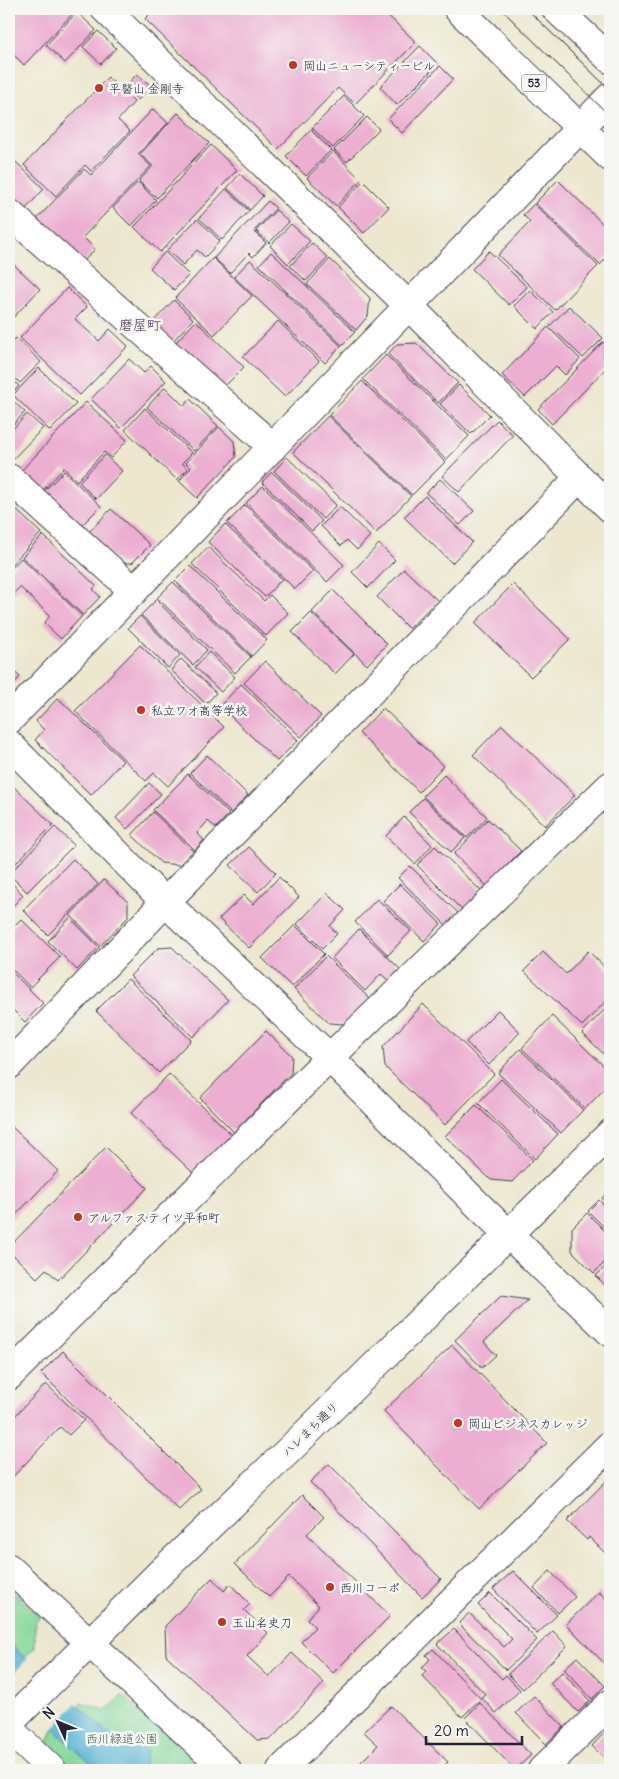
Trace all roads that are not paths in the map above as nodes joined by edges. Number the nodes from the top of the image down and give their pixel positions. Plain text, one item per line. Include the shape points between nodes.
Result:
1 (105, 9) edge
2 (458, 9) edge
3 (556, 9) edge
4 (610, 59) edge
5 (610, 97) edge
6 (581, 128) junction
7 (610, 157) edge
8 (9, 213) edge
9 (409, 306) junction
10 (272, 447) junction
11 (9, 478) edge
12 (579, 478) junction
13 (610, 508) edge
14 (134, 590) junction
15 (9, 720) edge
16 (9, 744) edge
17 (610, 786) edge
18 (166, 902) junction
19 (330, 1058) junction
20 (9, 1065) edge
21 (610, 1134) edge
22 (508, 1234) junction
23 (610, 1332) edge
24 (9, 1376) edge
25 (610, 1445) edge
26 (9, 1568) edge
27 (90, 1643) junction
28 (610, 1704) edge
29 (17, 1715) edge
30 (9, 1729) edge
31 (52, 1770) edge
32 (228, 1770) edge
33 (280, 1770) edge
34 (542, 1770) edge

1 - 9 main road
2 - 6 main road, 53
3 - 4 main road
5 - 6 main road
6 - 7 main road, 53
6 - 9 main road
8 - 10 main road
9 - 10 main road
9 - 12 main road
10 - 14 main road
11 - 14 main road
12 - 13 main road
12 - 18 main road
14 - 15 main road
16 - 18 main road
17 - 19 main road
18 - 19 main road
18 - 20 main road
19 - 22 main road
19 - 24 main road
21 - 22 main road, ハレまち通り
22 - 23 main road
22 - 27 main road, ハレまち通り
25 - 33 main road
26 - 27 main road
27 - 29 main road, ハレまち通り
27 - 32 main road
28 - 34 main road
30 - 31 main road

